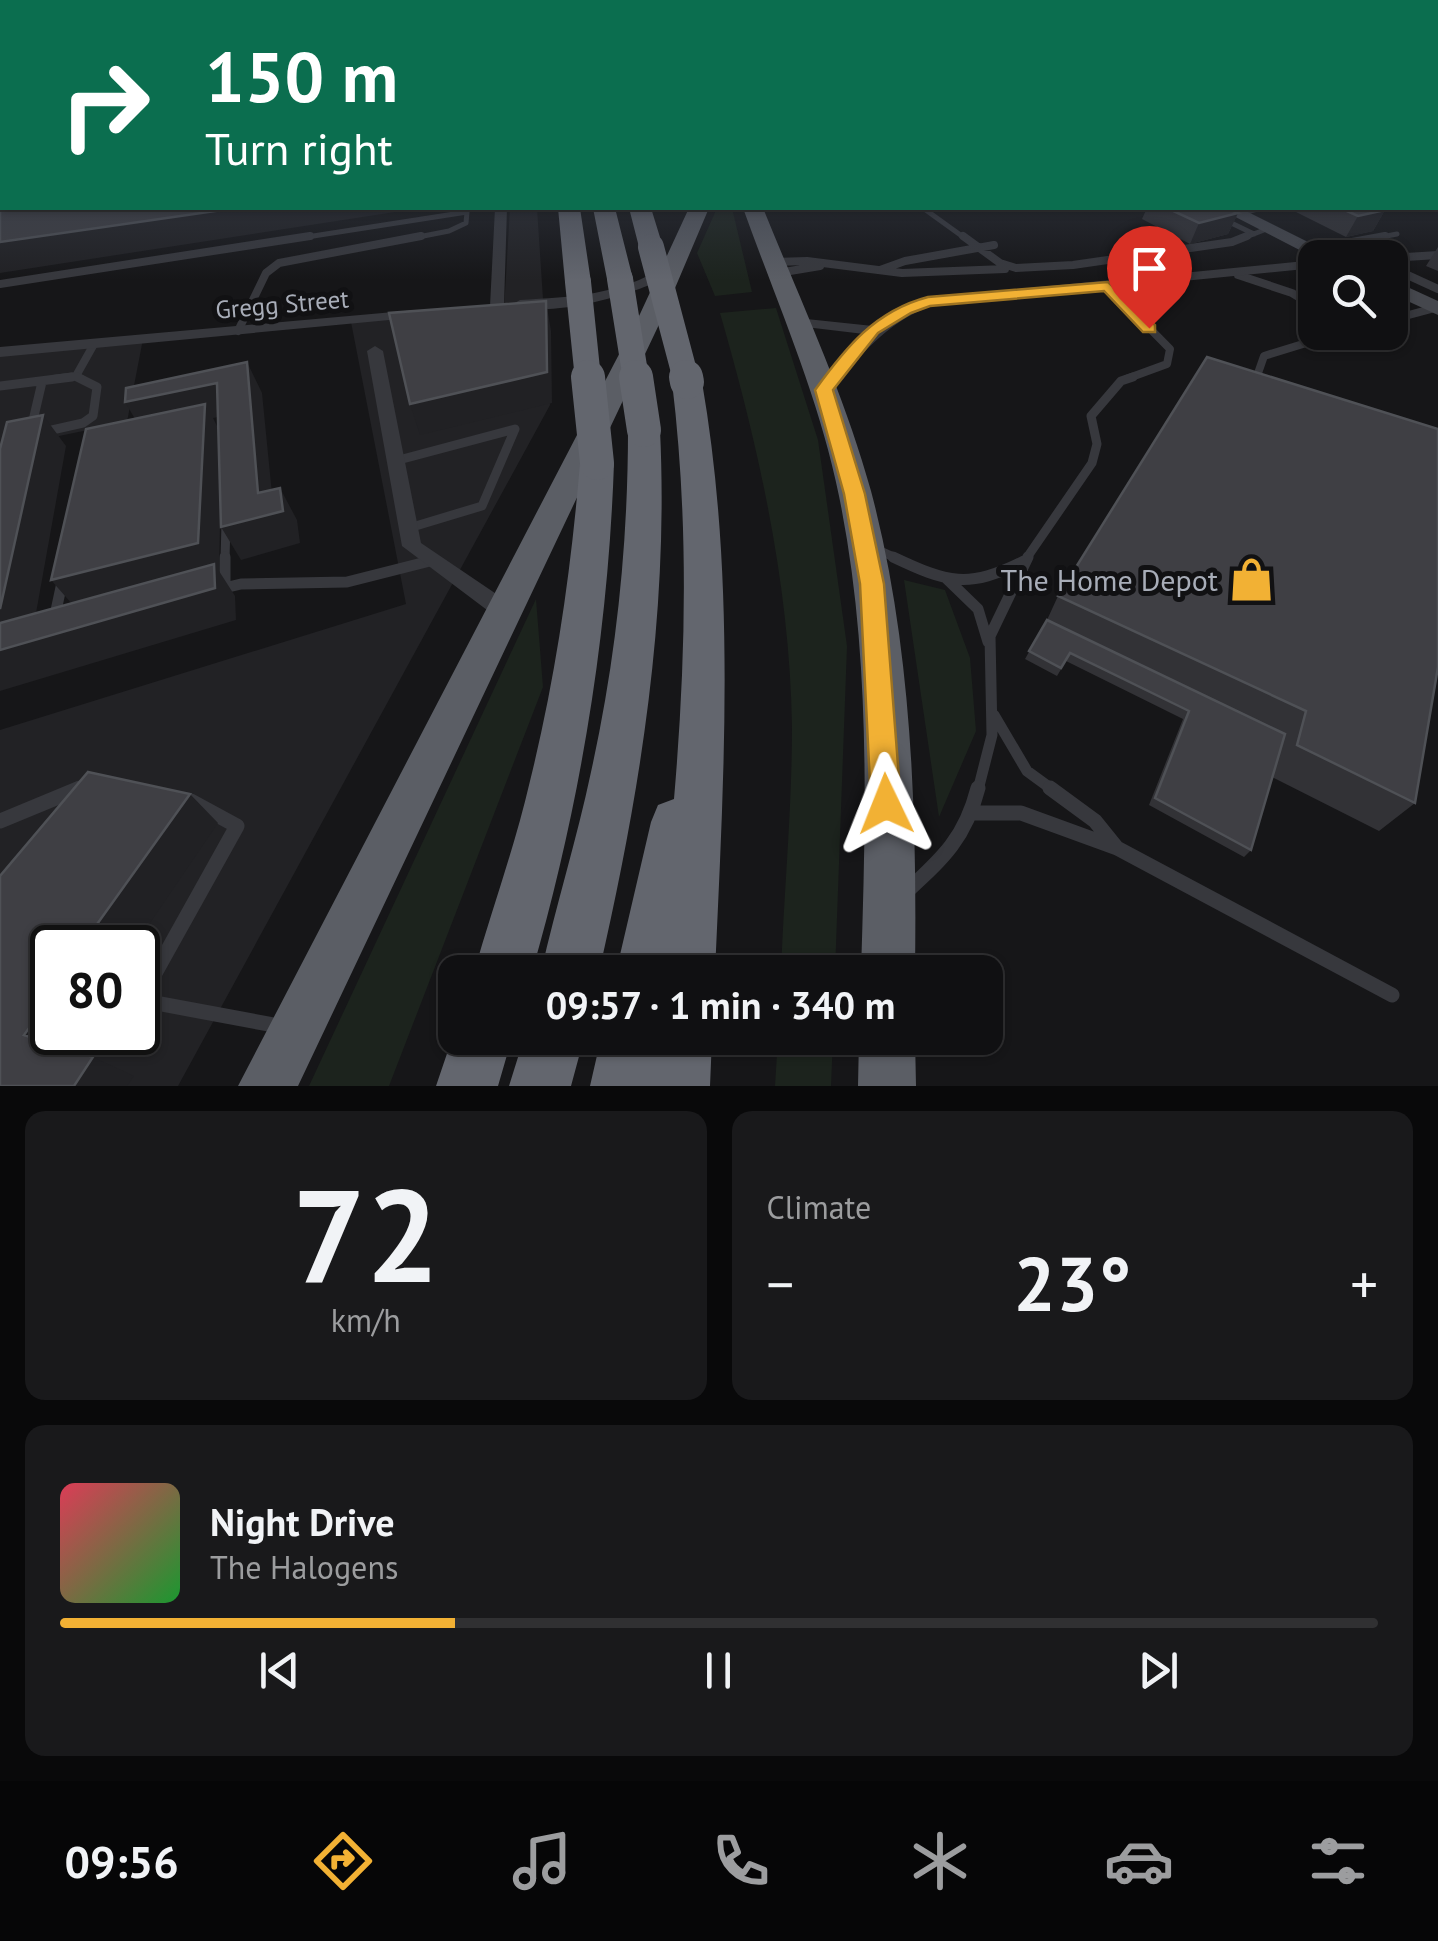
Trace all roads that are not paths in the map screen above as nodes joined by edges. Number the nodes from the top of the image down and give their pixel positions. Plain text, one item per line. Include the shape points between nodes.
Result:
1 (468, 210) edge
2 (500, 210) edge
3 (569, 210) edge
4 (604, 210) edge
5 (641, 210) edge
6 (698, 210) edge
7 (754, 210) edge
8 (927, 210) edge
9 (1230, 210) edge
10 (1262, 231) junction
11 (1397, 234) dead end
12 (1377, 240) edge
13 (994, 244) dead end
14 (1298, 247) edge
15 (978, 248) junction
16 (1438, 255) edge
17 (1408, 257) edge
18 (1298, 262) edge
19 (672, 267) junction
20 (776, 267) junction
21 (1016, 268) junction
22 (874, 272) junction
23 (1238, 275) junction
24 (0, 284) edge
25 (1108, 286) junction
26 (1408, 288) edge
27 (574, 292) junction
28 (1298, 296) edge
29 (1425, 309) edge
30 (428, 313) edge
31 (798, 322) junction
32 (644, 330) junction
33 (872, 330) junction
34 (238, 331) junction
35 (94, 344) junction
36 (1298, 346) edge
37 (375, 351) dead end
38 (0, 352) edge
39 (76, 376) junction
40 (42, 382) junction
41 (0, 386) edge
42 (1252, 386) edge
43 (824, 390) junction
44 (30, 435) junction
45 (15, 438) edge
46 (396, 462) junction
47 (226, 518) edge
48 (408, 528) junction
49 (864, 544) junction
50 (67, 559) edge
51 (430, 560) junction
52 (1024, 560) junction
53 (943, 576) junction
54 (225, 588) junction
55 (206, 593) edge
56 (503, 610) junction
57 (70, 628) edge
58 (990, 648) junction
59 (704, 692) junction
60 (992, 710) junction
61 (94, 782) edge
62 (176, 798) edge
63 (972, 812) junction
64 (0, 821) edge
65 (1116, 848) junction
66 (888, 905) junction
67 (508, 955) edge
68 (574, 955) edge
69 (649, 955) edge
70 (687, 955) edge
71 (888, 955) edge
72 (1392, 996) dead end
73 (295, 1029) junction
74 (477, 1055) edge
75 (549, 1055) edge
76 (627, 1055) edge
77 (681, 1055) edge
78 (887, 1055) edge
79 (267, 1086) edge
80 (467, 1086) edge
81 (540, 1086) edge
82 (621, 1086) edge
83 (680, 1086) edge
84 (887, 1086) edge

1 - 24 lane
1 - 34 lane via 466,223 436,234 279,263 266,273
2 - 27 street via 489,307
3 - 27 highway
4 - 68 highway, bridge via 644,430 646,532 620,761
5 - 59 highway, bridge via 687,382 704,493
6 - 19 highway
7 - 20 highway
8 - 15 lane
9 - 10 main road
9 - 10 lane via 1212,211
10 - 14 main road
10 - 21 lane via 1232,242
11 - 12 lane
13 - 15 lane
15 - 21 lane
15 - 22 lane
16 - 17 lane
18 - 23 street
19 - 27 street via 627,294
19 - 32 highway
20 - 22 lane via 825,264
20 - 31 highway
21 - 22 lane
23 - 25 street
23 - 28 lane
25 - 33 street via 928,302
25 - 52 lane via 1170,349 1168,364 1120,381 1092,416 1092,462
26 - 29 lane
27 - 32 street via 632,316
27 - 67 highway, bridge via 597,463 593,564 570,716
30 - 34 street, Gregg Street
31 - 33 street
31 - 43 highway
32 - 56 highway
33 - 43 street
34 - 35 street, Gregg Street
35 - 38 street, Gregg Street
35 - 39 lane
36 - 42 lane via 1264,356
37 - 46 street
39 - 40 lane
39 - 44 lane via 97,386 93,416
40 - 41 lane
40 - 44 lane
43 - 49 highway
44 - 45 lane
46 - 48 street
46 - 48 lane via 515,428 482,506
47 - 54 lane
48 - 51 street via 412,546
49 - 53 lane
49 - 66 highway via 881,700
50 - 57 lane via 51,632
51 - 54 lane via 346,582
51 - 56 street
52 - 53 lane via 983,580
52 - 58 lane
53 - 58 lane via 978,609
54 - 55 lane
56 - 73 highway
58 - 60 lane
59 - 69 highway
59 - 70 highway
60 - 63 lane
60 - 65 lane via 1027,771 1094,822
61 - 64 lane
62 - 73 lane via 237,826 140,1000
63 - 65 lane via 1020,812
63 - 66 lane via 952,850
65 - 72 lane
66 - 71 highway
73 - 79 highway
74 - 80 highway
75 - 81 highway
76 - 82 highway
77 - 83 highway
78 - 84 highway

